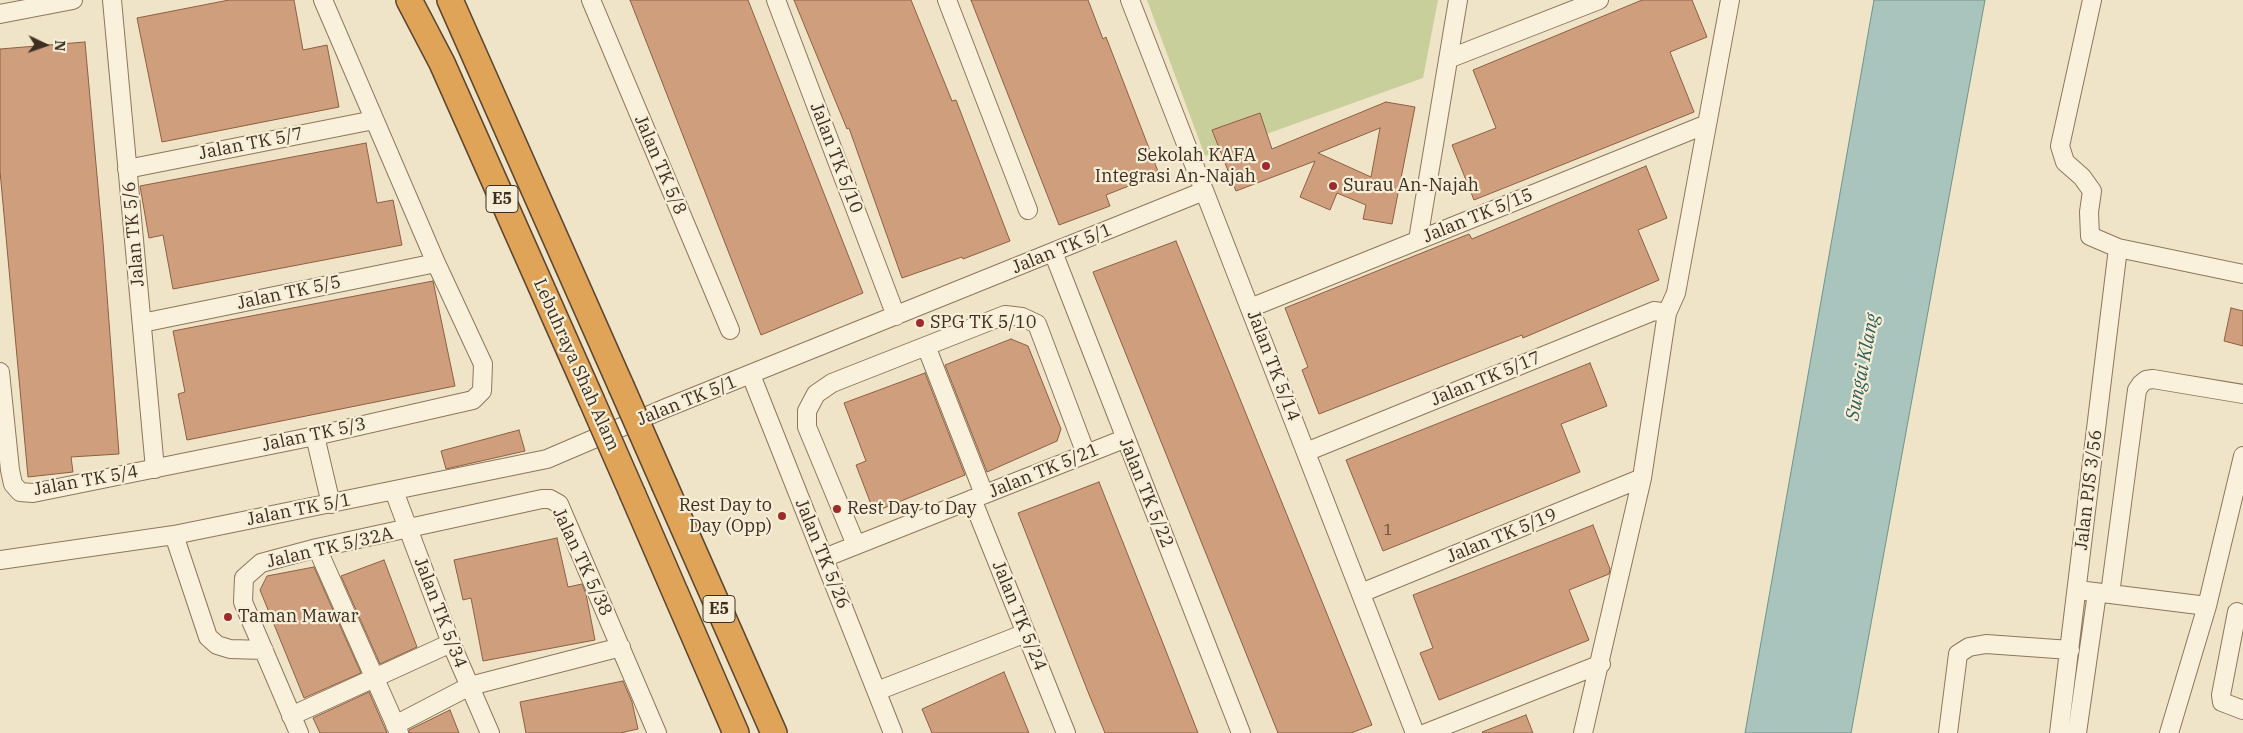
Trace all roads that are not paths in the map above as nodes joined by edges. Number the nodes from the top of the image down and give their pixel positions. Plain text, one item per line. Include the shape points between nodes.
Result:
1 (73, 0) edge
2 (112, 0) edge
3 (322, 0) edge
4 (409, 0) edge
5 (450, 0) edge
6 (591, 0) edge
7 (776, 0) edge
8 (947, 0) edge
9 (1130, 0) edge
10 (1458, 0) edge
11 (1730, 0) edge
12 (2092, 0) edge
13 (1593, 2) edge
14 (0, 14) edge
15 (1448, 59) junction
16 (374, 120) junction
17 (1707, 124) junction
18 (128, 169) junction
19 (1204, 191) junction
20 (1028, 210) dead end
21 (1418, 240) junction
22 (2118, 248) junction
23 (1053, 252) junction
24 (436, 263) junction
25 (2243, 274) edge
26 (1250, 308) junction
27 (1667, 313) junction
28 (896, 316) junction
29 (142, 323) junction
30 (730, 330) dead end
31 (926, 346) junction
32 (0, 372) edge
33 (751, 375) junction
34 (2243, 394) edge
35 (315, 436) junction
36 (1124, 439) junction
37 (1306, 452) junction
38 (1086, 454) junction
39 (2243, 456) edge
40 (155, 469) junction
41 (1642, 478) junction
42 (394, 491) junction
43 (978, 497) junction
44 (331, 504) junction
45 (408, 529) junction
46 (174, 535) junction
47 (856, 545) junction
48 (318, 548) junction
49 (824, 558) junction
50 (0, 560) edge
51 (2078, 590) junction
52 (1361, 593) junction
53 (2104, 594) junction
54 (2207, 606) junction
55 (2238, 612) dead end
56 (1026, 633) junction
57 (451, 643) junction
58 (621, 647) junction
59 (264, 650) junction
60 (2070, 650) junction
61 (1601, 664) junction
62 (374, 678) junction
63 (470, 686) junction
64 (877, 691) junction
65 (2243, 710) edge
66 (291, 716) junction
67 (397, 729) edge
68 (298, 733) edge
69 (490, 733) edge
70 (658, 733) edge
71 (736, 733) edge
72 (774, 733) edge
73 (894, 733) edge
74 (1066, 733) edge
75 (1241, 733) edge
76 (1416, 733) edge
77 (1426, 733) edge
78 (1583, 733) edge
79 (1948, 733) edge
80 (2059, 733) edge
81 (2077, 733) edge
82 (2169, 733) edge

1 - 14 street
2 - 18 street, Jalan TK 5/6
3 - 16 street
4 - 71 highway, Lebuhraya Shah Alam / E5, bridge via 442,63
5 - 72 highway, Lebuhraya Shah Alam / E5, bridge
6 - 30 street, Jalan TK 5/8
7 - 28 street, Jalan TK 5/10
8 - 20 street
9 - 19 street, Jalan TK 5/14
10 - 15 street
11 - 17 street
12 - 22 street via 2060,146 2065,162 2092,191 2090,236
13 - 15 street
15 - 21 street
16 - 18 street, Jalan TK 5/7
16 - 24 street
17 - 21 street, Jalan TK 5/15
17 - 27 street via 1676,293
18 - 29 street, Jalan TK 5/6
19 - 23 street, Jalan TK 5/1
19 - 26 street, Jalan TK 5/14
21 - 26 street, Jalan TK 5/15
22 - 25 street
22 - 51 street, Jalan PJS 3/56
23 - 28 street, Jalan TK 5/1
23 - 36 street, Jalan TK 5/22
24 - 29 street, Jalan TK 5/5
24 - 35 street, Jalan TK 5/3 via 483,364 482,391 473,400
26 - 37 street, Jalan TK 5/14
27 - 37 street, Jalan TK 5/17 via 1654,311
27 - 41 street
28 - 33 street, Jalan TK 5/1
29 - 40 street, Jalan TK 5/6
31 - 38 street via 1005,315 1022,317 1037,324
31 - 43 street, Jalan TK 5/24
31 - 47 street via 832,383 816,394 807,411 807,427
32 - 40 street, Jalan TK 5/4 via 10,470 20,492 33,493
33 - 42 street, Jalan TK 5/1 via 547,459
33 - 49 street, Jalan TK 5/26
34 - 53 street via 2153,379 2140,384
35 - 40 street, Jalan TK 5/3
35 - 44 street
36 - 38 street, Jalan TK 5/21
36 - 75 street, Jalan TK 5/22
37 - 52 street, Jalan TK 5/14
38 - 43 street, Jalan TK 5/21
39 - 54 street
41 - 52 street, Jalan TK 5/19
41 - 61 street
42 - 44 street, Jalan TK 5/1
42 - 45 street, Jalan TK 5/34
43 - 47 street, Jalan TK 5/21
43 - 56 street, Jalan TK 5/24
44 - 46 street, Jalan TK 5/1
45 - 48 street, Jalan TK 5/32A
45 - 57 street, Jalan TK 5/34
45 - 58 street, Jalan TK 5/38 via 542,499 559,504
46 - 50 street, Jalan TK 5/1
46 - 59 street via 208,638 230,649
47 - 49 street, Jalan TK 5/21
48 - 59 street, Jalan TK 5/32A via 261,563 244,578 243,602
48 - 62 street
49 - 64 street, Jalan TK 5/26
51 - 53 street
51 - 60 street, Jalan PJS 3/56
52 - 76 street, Jalan TK 5/14
53 - 54 street
53 - 81 street
54 - 82 street
55 - 65 street via 2221,695 2222,702
56 - 64 street
56 - 74 street, Jalan TK 5/24
57 - 62 street
57 - 63 street, Jalan TK 5/34
58 - 63 street
58 - 70 street, Jalan TK 5/38
59 - 66 street, Jalan TK 5/32A
60 - 79 street via 1986,644 1969,647 1958,654
60 - 80 street, Jalan PJS 3/56
61 - 77 street
61 - 78 street
62 - 66 street
62 - 67 street
63 - 67 street
63 - 69 street, Jalan TK 5/34
64 - 73 street, Jalan TK 5/26
66 - 68 street, Jalan TK 5/32A

